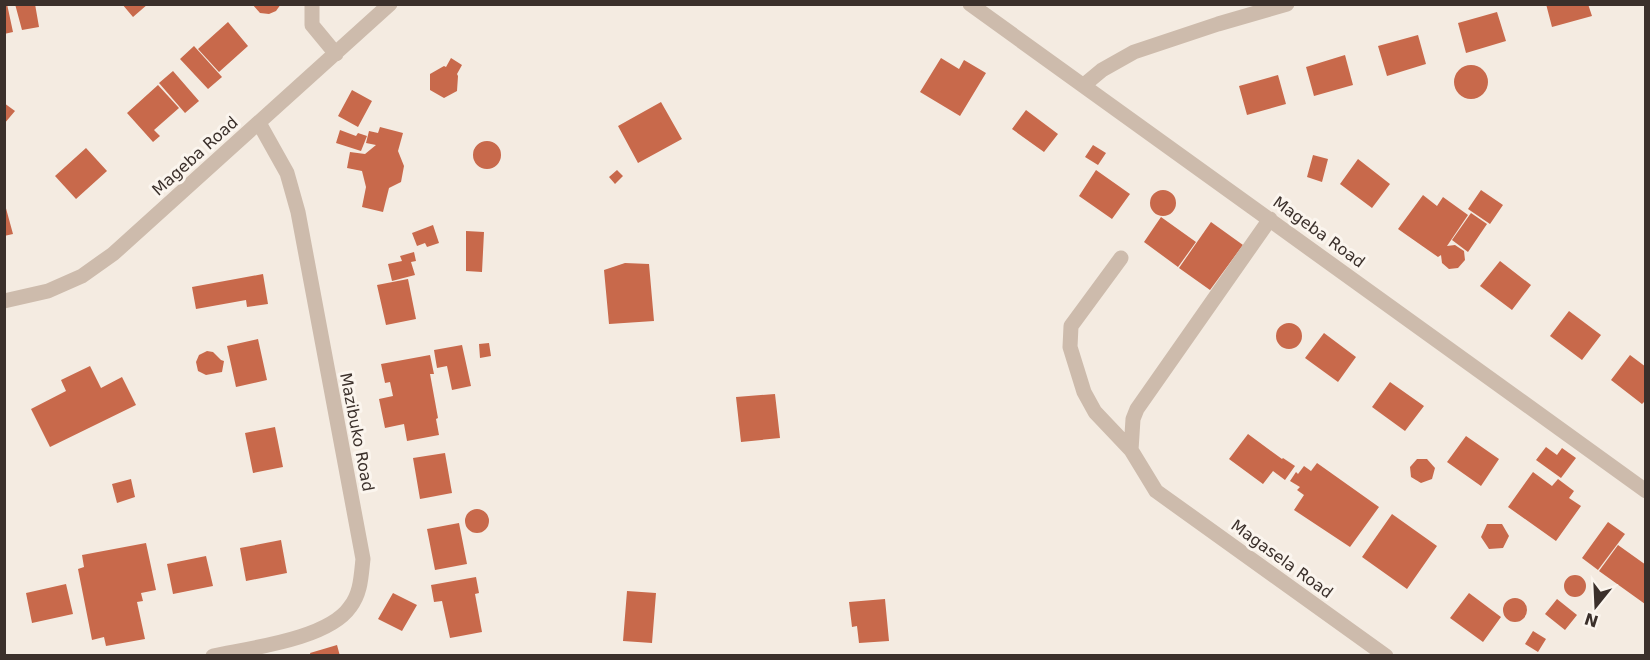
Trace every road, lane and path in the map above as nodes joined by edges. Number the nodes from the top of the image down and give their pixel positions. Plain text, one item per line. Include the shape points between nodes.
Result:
1 (312, 4) edge
2 (390, 4) edge
3 (970, 4) edge
4 (1287, 4) edge
5 (336, 54) junction
6 (1084, 85) junction
7 (259, 123) junction
8 (1270, 219) junction
9 (1121, 258) dead end
10 (4, 301) edge
11 (1131, 450) junction
12 (1646, 491) edge
13 (213, 656) edge
14 (1386, 656) edge

1 - 5 street via 312,26
2 - 5 street, Mageba Road
3 - 6 street, Mageba Road
4 - 6 street via 1134,52
5 - 7 street, Mageba Road
6 - 8 street, Mageba Road
7 - 10 street, Mageba Road via 113,254 82,276 48,291
7 - 13 street, Mazibuko Road via 287,173 298,212 363,559 360,585 350,608 329,625 287,641
8 - 11 street via 1137,409
8 - 12 street, Mageba Road
9 - 11 street via 1071,326 1070,347 1084,392 1095,412
11 - 14 street, Magasela Road via 1156,491

